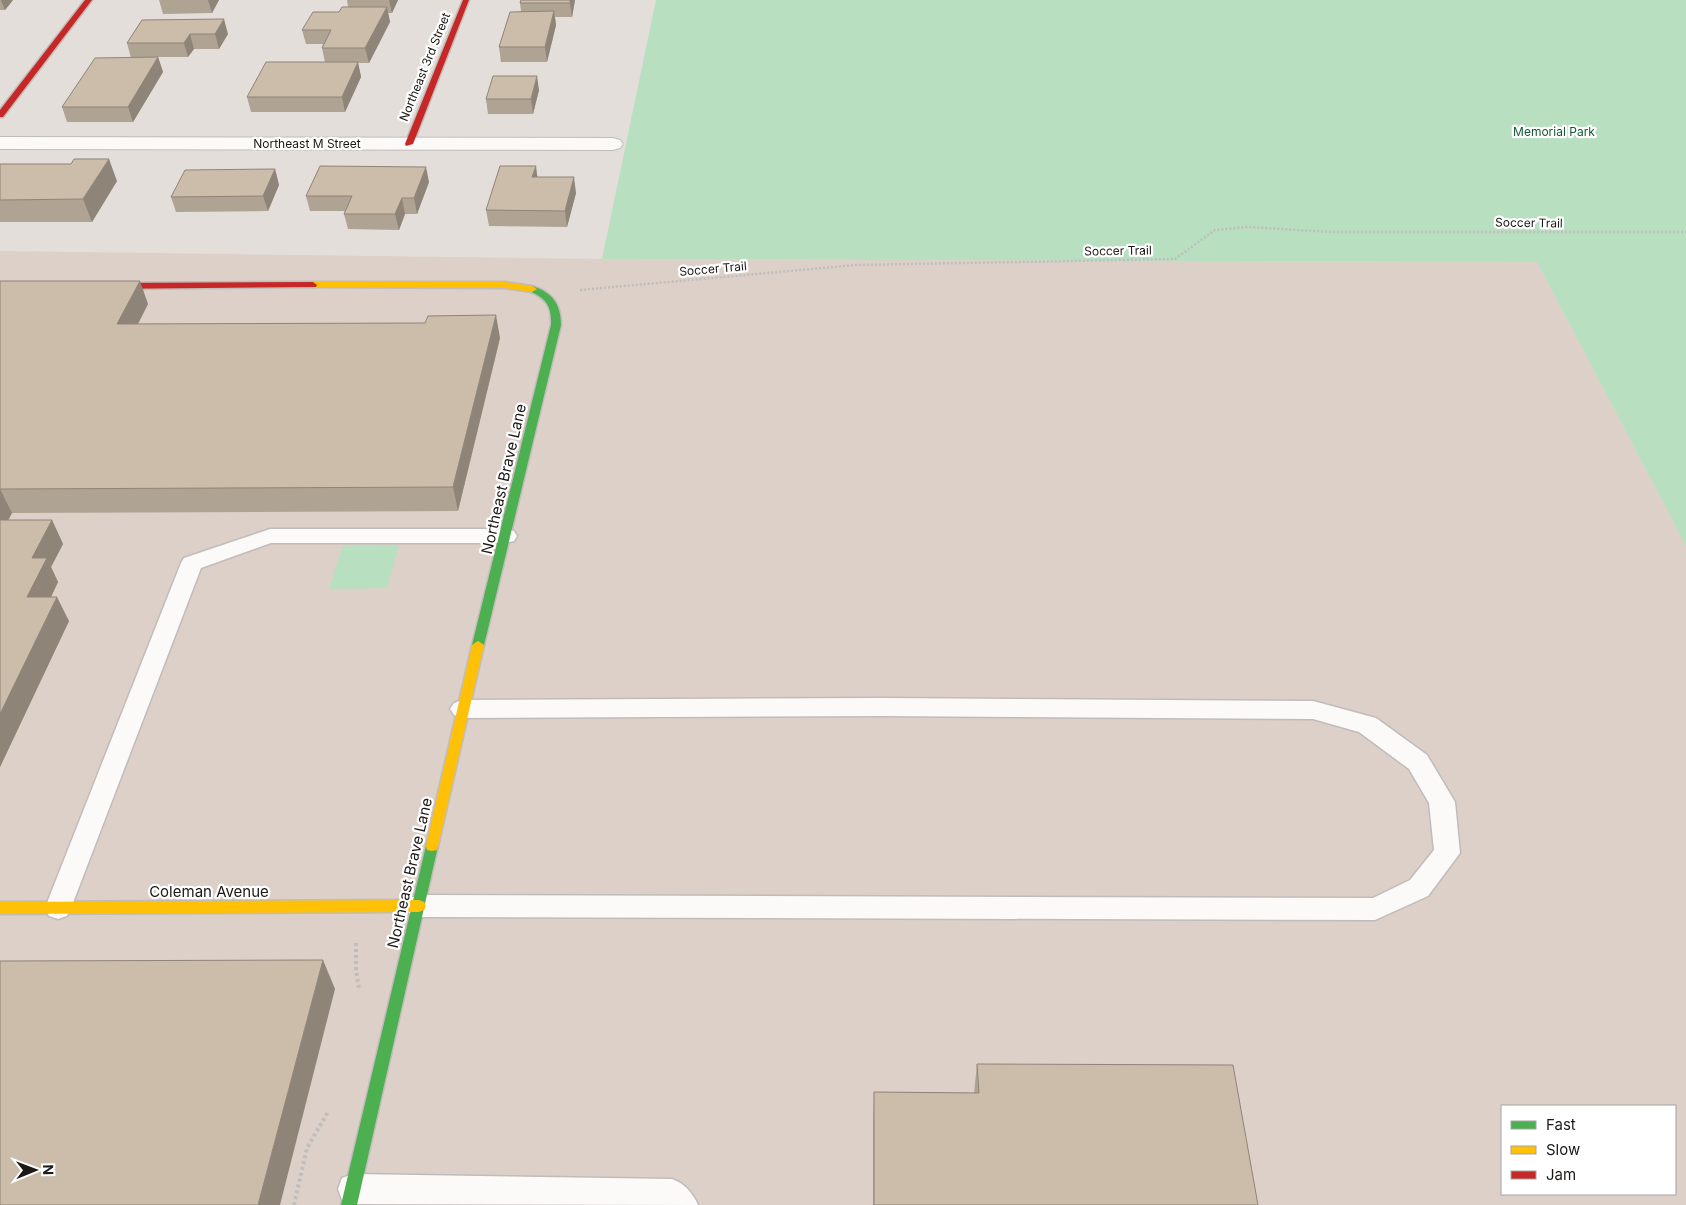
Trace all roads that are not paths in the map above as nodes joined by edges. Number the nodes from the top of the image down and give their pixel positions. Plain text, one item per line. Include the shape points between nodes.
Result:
1 (89, 0) edge
2 (466, 0) edge
3 (0, 115) edge
4 (0, 144) edge
5 (409, 144) junction
6 (613, 144) dead end
7 (89, 286) edge
8 (506, 536) junction
9 (462, 709) junction
10 (419, 906) junction
11 (0, 908) edge
12 (58, 908) junction
13 (351, 1197) edge
14 (682, 1205) edge

1 - 3 street
2 - 5 street, Northeast 3rd Street
4 - 5 street, Northeast M Street
5 - 6 street, Northeast M Street
7 - 8 street, Northeast Brave Lane via 505,285 530,287 542,293 556,309 556,325
8 - 9 street, Northeast Brave Lane
8 - 12 lane via 270,536 192,563
9 - 10 street, Northeast Brave Lane
9 - 10 lane via 891,707 1313,710 1367,725 1418,762 1442,802 1447,853 1419,888 1375,909
10 - 12 street, Coleman Avenue
10 - 13 street, Northeast Brave Lane
11 - 12 street, Coleman Avenue
13 - 14 lane via 672,1194

